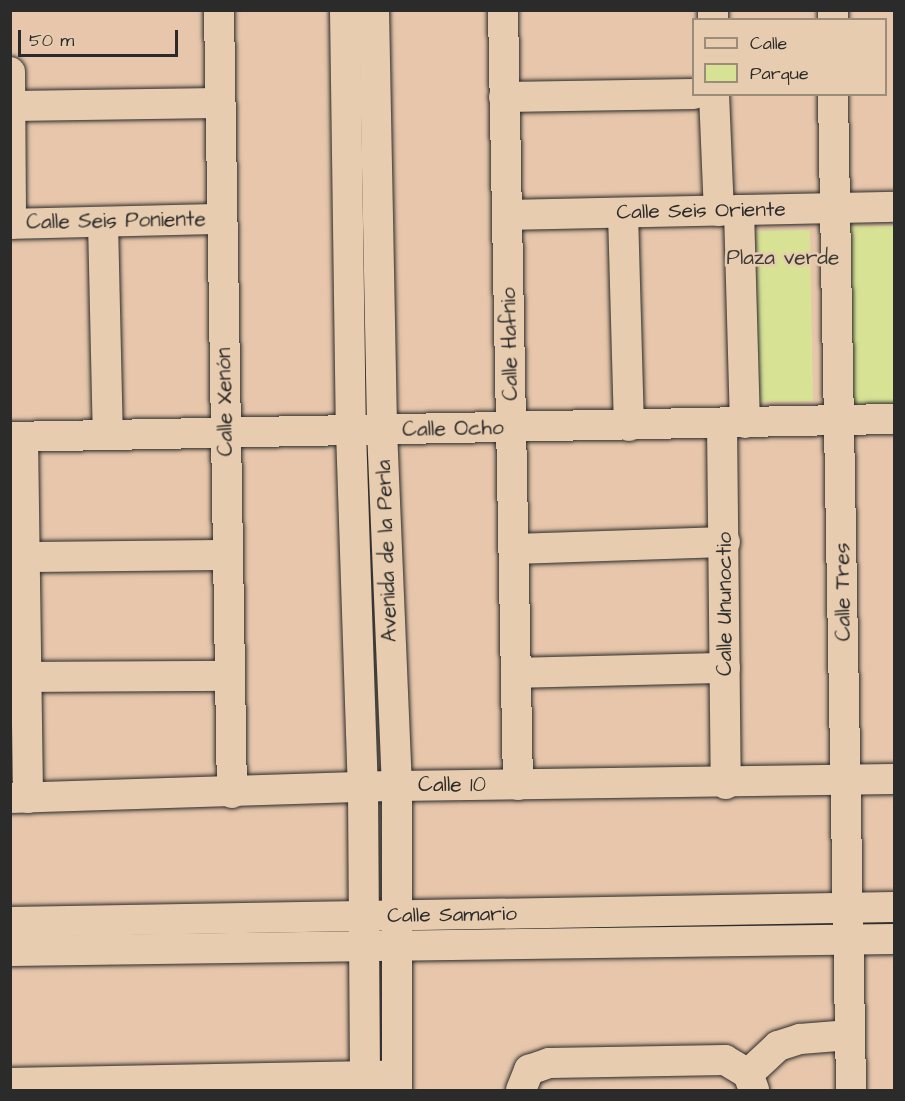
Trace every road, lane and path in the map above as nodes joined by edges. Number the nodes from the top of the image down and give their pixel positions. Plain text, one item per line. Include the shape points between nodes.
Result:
1 (219, 10) edge
2 (345, 10) edge
3 (374, 10) edge
4 (502, 10) edge
5 (10, 72) edge
6 (692, 94) edge
7 (714, 96) edge
8 (833, 96) edge
9 (504, 97) junction
10 (220, 103) junction
11 (11, 106) edge
12 (894, 207) edge
13 (833, 208) junction
14 (729, 210) junction
15 (623, 213) junction
16 (508, 215) junction
17 (222, 219) junction
18 (103, 222) junction
19 (11, 224) edge
20 (894, 419) edge
21 (841, 420) junction
22 (734, 423) junction
23 (630, 426) junction
24 (511, 428) junction
25 (351, 430) junction
26 (382, 430) junction
27 (226, 433) junction
28 (108, 435) junction
29 (17, 437) edge
30 (725, 542) junction
31 (514, 549) junction
32 (228, 555) junction
33 (25, 557) junction
34 (725, 668) junction
35 (516, 674) junction
36 (230, 676) junction
37 (28, 677) junction
38 (894, 779) edge
39 (845, 780) junction
40 (726, 784) junction
41 (518, 785) junction
42 (397, 786) junction
43 (363, 789) junction
44 (232, 793) junction
45 (19, 798) edge
46 (894, 907) edge
47 (847, 908) junction
48 (10, 922) edge
49 (361, 929) junction
50 (397, 930) junction
51 (847, 939) junction
52 (894, 939) edge
53 (10, 951) edge
54 (850, 1035) junction
55 (751, 1082) edge
56 (10, 1083) edge
57 (396, 1083) edge
58 (364, 1084) edge
59 (521, 1090) edge
60 (851, 1090) edge

1 - 10 street, Calle Xenón
2 - 25 street, Avenida de la Perla
3 - 26 street, Avenida de la Perla
4 - 9 street, Calle Hafnio
5 - 11 street
6 - 9 street
7 - 14 street, Calle Ununoctio
8 - 13 street, Calle Tres
9 - 16 street, Calle Hafnio
10 - 11 street
10 - 17 street, Calle Xenón
11 - 19 street
12 - 13 street, Calle Seis Oriente
13 - 14 street, Calle Seis Oriente
13 - 21 street, Calle Tres
14 - 15 street, Calle Seis Oriente
14 - 22 street, Calle Ununoctio
15 - 16 street, Calle Seis Oriente
15 - 23 street
16 - 24 street, Calle Hafnio
17 - 18 street, Calle Seis Poniente
17 - 27 street, Calle Xenón
18 - 19 street, Calle Seis Poniente
18 - 28 street
20 - 21 street, Calle Ocho
21 - 22 street, Calle Ocho
21 - 39 street, Calle Tres
22 - 23 street, Calle Ocho
22 - 30 street, Calle Ununoctio
23 - 24 street, Calle Ocho
24 - 26 street, Calle Ocho
24 - 31 street, Calle Hafnio
25 - 26 street, Calle Ocho
25 - 27 street, Calle Ocho
25 - 43 street, Avenida de la Perla
26 - 42 street, Avenida de la Perla
27 - 28 street, Calle Ocho
27 - 32 street, Calle Xenón
28 - 29 street, Calle Ocho
29 - 33 street
30 - 31 street
30 - 34 street, Calle Ununoctio
31 - 35 street, Calle Hafnio
32 - 33 street
32 - 36 street, Calle Xenón
33 - 37 street
34 - 35 street
34 - 40 street, Calle Ununoctio
35 - 41 street, Calle Hafnio
36 - 37 street
36 - 44 street, Calle Xenón
37 - 45 street
38 - 39 street, Calle 10
39 - 40 street, Calle 10
39 - 47 street, Calle Tres
40 - 41 street, Calle 10
41 - 42 street, Calle 10
42 - 43 street, Calle 10
42 - 50 street, Avenida de la Perla
43 - 44 street, Calle 10
43 - 49 street, Avenida de la Perla
44 - 45 street, Calle 10
46 - 47 street, Calle Samario
47 - 50 street, Calle Samario
47 - 51 street, Calle Tres
48 - 49 street, Calle Samario
49 - 50 street, Calle Samario
49 - 53 street, Calle Samario
49 - 58 street, Avenida de la Perla
50 - 51 street, Calle Samario
50 - 57 street, Avenida de la Perla
51 - 52 street, Calle Samario
51 - 54 street, Calle Tres
54 - 55 street via 800,1039 778,1046
54 - 60 street, Calle Tres
55 - 59 street via 725,1060 549,1063 529,1070
56 - 58 street
57 - 58 street

